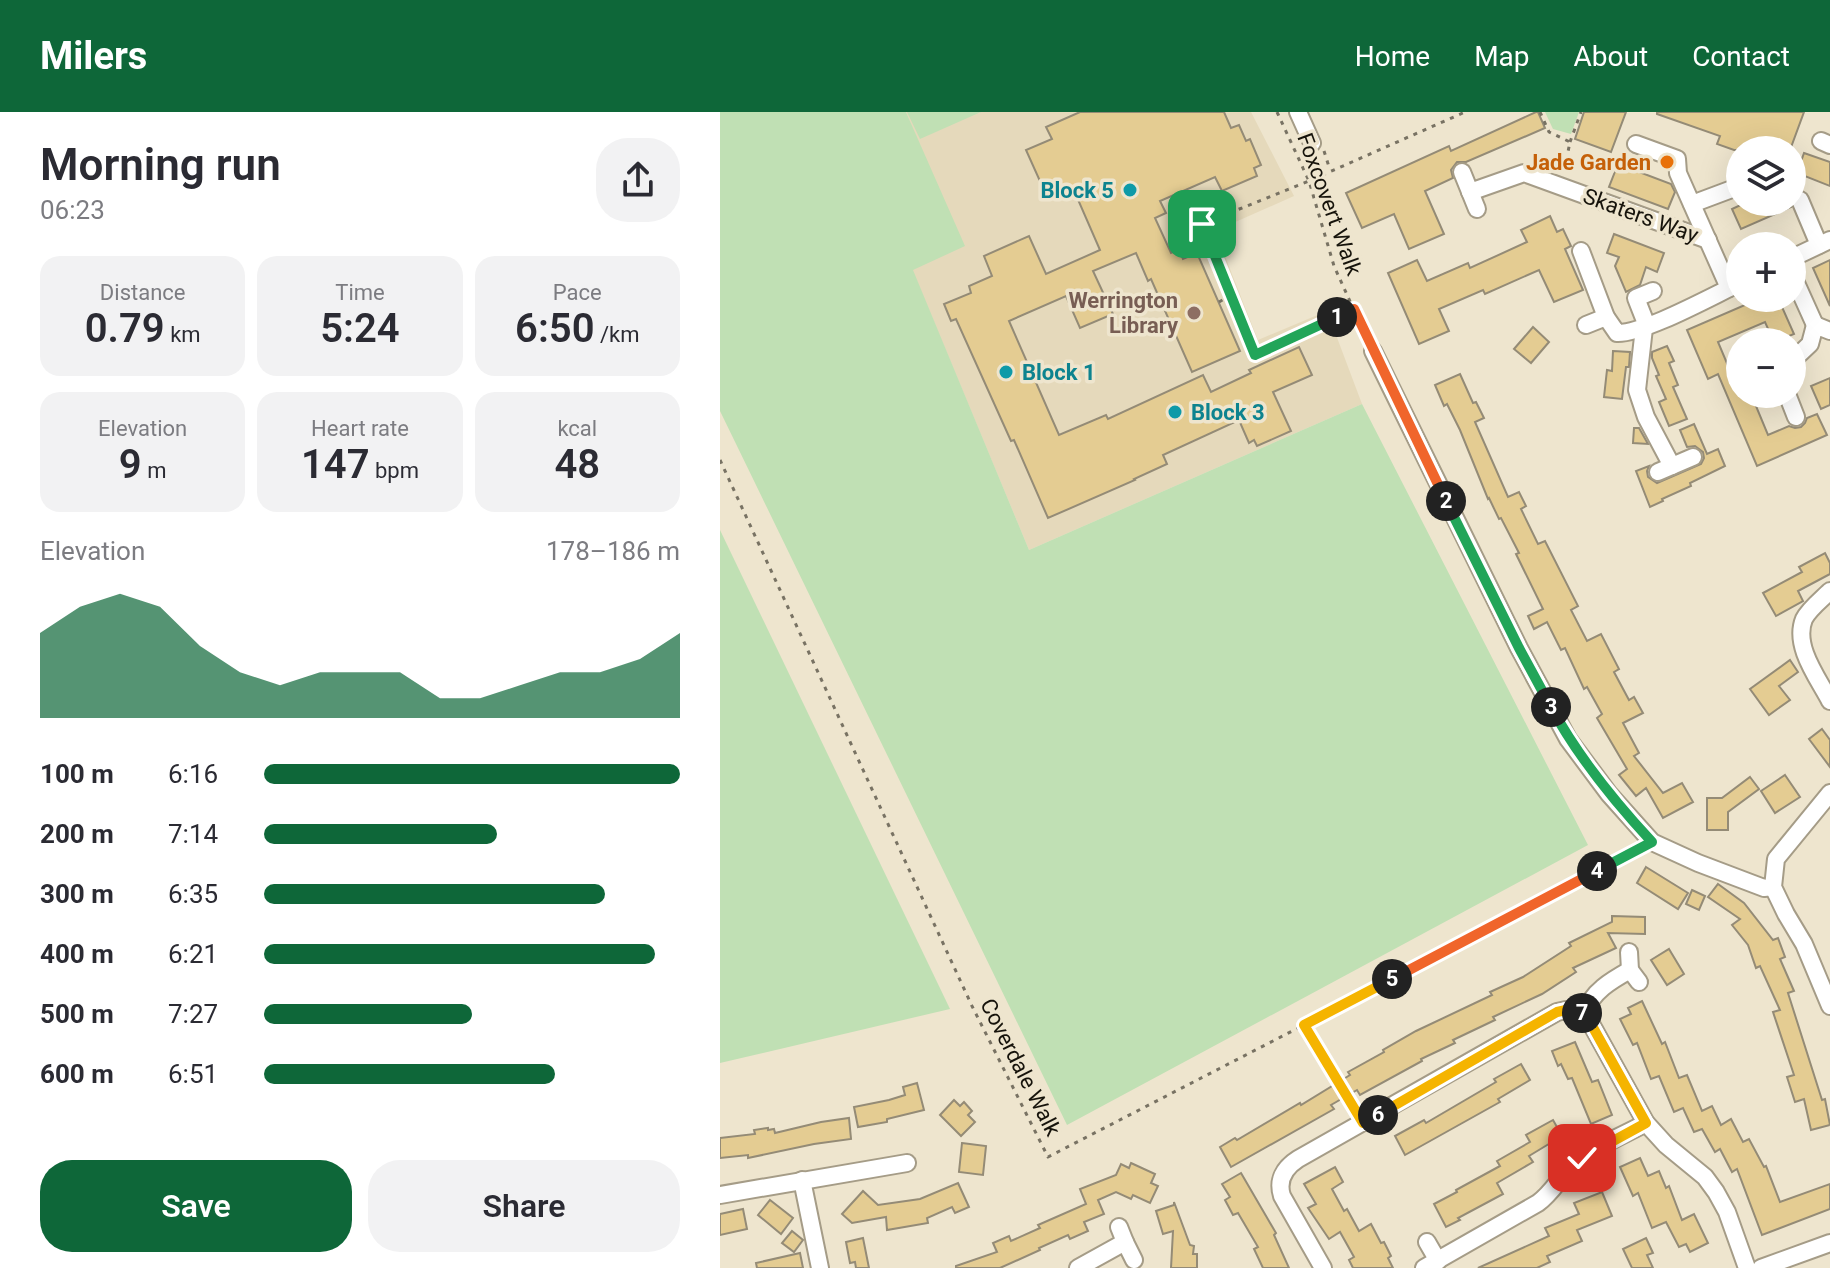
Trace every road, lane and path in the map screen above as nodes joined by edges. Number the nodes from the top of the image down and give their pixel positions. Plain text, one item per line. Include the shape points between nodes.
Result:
1 (1277, 112) edge
2 (1298, 112) edge
3 (1465, 112) edge
4 (1540, 112) edge
5 (1581, 112) edge
6 (1570, 142) junction
7 (1636, 144) dead end
8 (1318, 147) joint
9 (1330, 171) junction
10 (1462, 172) dead end
11 (1309, 181) junction
12 (1560, 186) junction
13 (1726, 191) edge
14 (1470, 192) junction
15 (1174, 195) dead end
16 (1692, 204) junction
17 (1477, 209) dead end
18 (1806, 210) edge
19 (1202, 224) junction
20 (1708, 240) junction
21 (1824, 242) edge
22 (1581, 251) dead end
23 (1806, 251) edge
24 (1726, 270) edge
25 (1726, 289) edge
26 (1653, 291) dead end
27 (1231, 295) junction
28 (1806, 299) edge
29 (1219, 302) dead end
30 (1354, 309) junction
31 (1606, 317) junction
32 (1586, 325) dead end
33 (1646, 327) junction
34 (1822, 328) edge
35 (1806, 348) edge
36 (1373, 351) joint
37 (1792, 408) edge
38 (1796, 417) dead end
39 (1693, 457) dead end
40 (720, 460) edge
41 (1830, 591) edge
42 (1830, 701) edge
43 (1830, 793) edge
44 (1652, 842) junction
45 (1773, 887) junction
46 (1629, 952) dead end
47 (1824, 976) edge
48 (1830, 1006) edge
49 (1585, 1013) junction
50 (1304, 1025) junction
51 (1363, 1123) junction
52 (1646, 1123) junction
53 (907, 1163) dead end
54 (802, 1180) junction
55 (720, 1195) edge
56 (1427, 1242) dead end
57 (1830, 1243) edge
58 (1134, 1260) dead end
59 (1431, 1264) edge
60 (820, 1268) edge
61 (1078, 1268) edge
62 (1323, 1268) edge
63 (1747, 1268) edge
64 (1761, 1268) edge

1 - 11 path, Foxcovert Walk
2 - 8 street
3 - 9 path
4 - 6 path via 1549,132
5 - 6 path
6 - 12 path
7 - 16 street via 1677,159
8 - 9 path
9 - 11 path
10 - 14 street
11 - 19 path
11 - 30 path, Foxcovert Walk via 1334,266
12 - 14 street, Skaters Way via 1524,173
12 - 20 street, Skaters Way
13 - 16 street
14 - 17 street
15 - 19 path
16 - 20 street
18 - 21 street
19 - 27 path
20 - 24 street, Skaters Way
21 - 23 street
22 - 31 street
25 - 33 street, Skaters Way
26 - 33 street via 1636,298
27 - 29 path
27 - 30 path via 1255,355
28 - 34 street
30 - 36 path, Foxcovert Walk
31 - 32 street
31 - 33 street, Skaters Way via 1617,333
33 - 39 street via 1637,390 1646,417 1665,469
34 - 35 street
36 - 44 street via 1568,739
37 - 38 street
40 - 50 path, Coverdale Walk via 972,1006 1048,1157
41 - 42 street via 1808,613 1802,631 1803,648
43 - 45 street via 1776,859
44 - 45 street via 1764,888
44 - 50 path, Coverdale Walk
45 - 47 street
46 - 49 street via 1635,976 1614,978 1588,1002
47 - 48 street
49 - 51 street via 1557,1012
49 - 52 street
50 - 51 path
51 - 62 street via 1292,1163 1281,1177 1282,1196
52 - 59 street via 1582,1158 1538,1203
52 - 63 street via 1716,1192
53 - 54 street
54 - 55 street
54 - 60 street
56 - 59 street
57 - 64 street
58 - 61 street via 1122,1235

